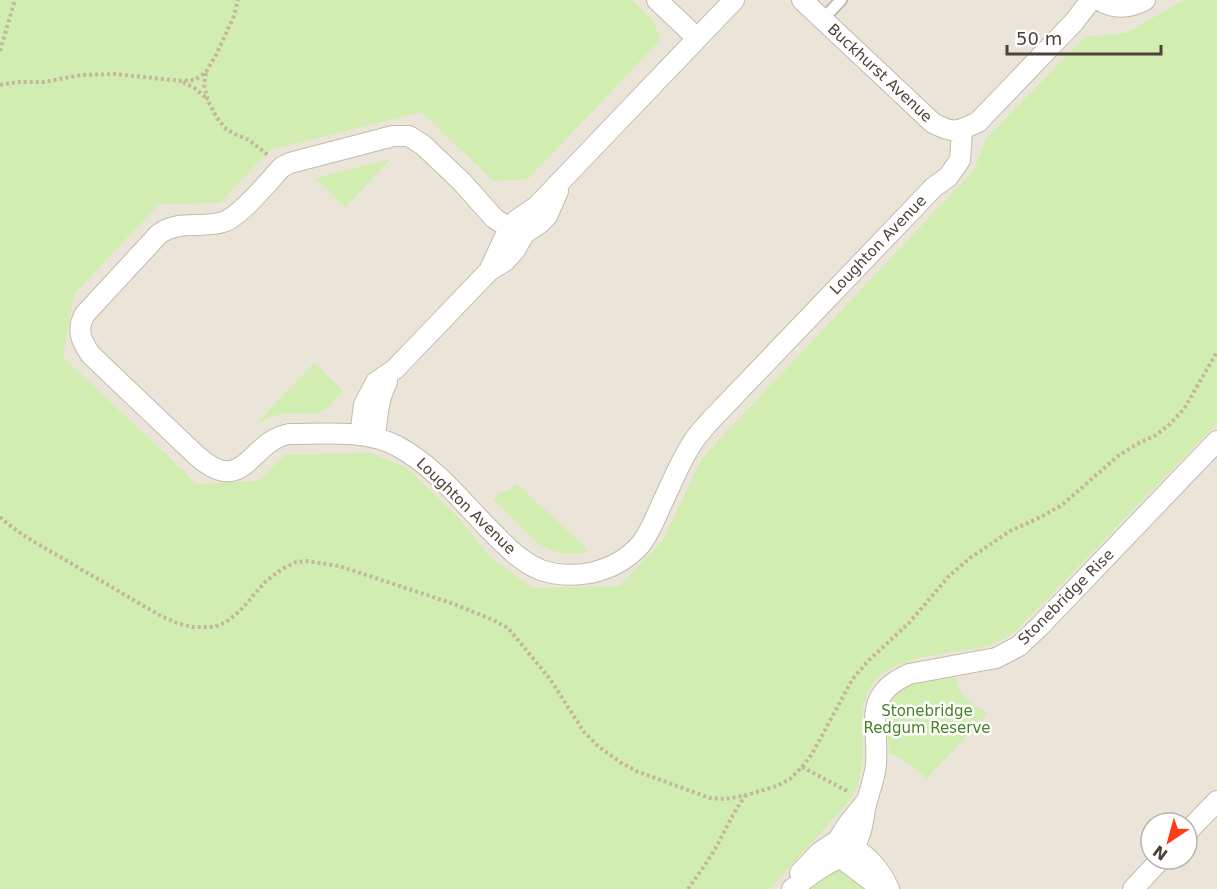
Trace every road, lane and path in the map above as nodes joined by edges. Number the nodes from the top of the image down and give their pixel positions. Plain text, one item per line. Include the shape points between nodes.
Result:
1 (15, 0) edge
2 (238, 0) edge
3 (657, 0) edge
4 (734, 0) edge
5 (802, 0) edge
6 (841, 0) edge
7 (1091, 0) edge
8 (1099, 0) edge
9 (1145, 0) edge
10 (822, 20) junction
11 (697, 38) junction
12 (0, 51) edge
13 (206, 72) junction
14 (182, 81) junction
15 (0, 85) edge
16 (208, 101) junction
17 (955, 130) junction
18 (282, 167) junction
19 (517, 227) junction
20 (1217, 352) edge
21 (368, 436) junction
22 (1217, 441) edge
23 (0, 516) edge
24 (802, 767) junction
25 (747, 795) junction
26 (867, 801) junction
27 (1217, 801) edge
28 (1199, 820) edge
29 (845, 850) junction
30 (1150, 871) edge
31 (688, 889) edge
32 (790, 889) edge
33 (882, 889) edge
34 (889, 889) edge
35 (1133, 889) edge

1 - 12 path
2 - 13 path
3 - 11 street
4 - 11 street
5 - 10 street, Buckhurst Avenue
6 - 10 lane
7 - 17 street via 978,122
8 - 9 street via 1122,7
10 - 17 street, Buckhurst Avenue via 933,123
11 - 19 street via 561,180 547,216 540,223
13 - 14 path via 195,80
13 - 16 path
14 - 15 path via 116,74
14 - 16 path
16 - 18 path via 226,129 249,140
17 - 21 street, Loughton Avenue via 934,187 693,441 641,544 614,565 577,575 540,570 506,546 414,456 394,444
18 - 19 street, Loughton Avenue via 298,159 393,136 409,136 462,182 494,218
18 - 21 street, Loughton Avenue via 229,220 183,224 159,234 85,314 80,335 91,355 212,468 238,470 279,436
19 - 21 street via 515,250 505,261 489,271 395,369 376,382 364,405
20 - 24 path via 1189,401 1170,424 1118,456 1062,504 989,544 949,576 852,680
22 - 26 street, Stonebridge Rise via 1019,646 996,658 909,674 885,690 874,714 876,766
23 - 25 path via 26,537 161,616 192,627 214,627 226,622 266,581 296,562 307,561 339,567 454,604 508,628 550,679 584,732 620,762 710,798
24 - 25 path via 777,786
24 - 26 path
25 - 31 path
26 - 29 street, Stonebridge Rise via 848,824
27 - 28 street
29 - 32 street, Stonebridge Rise via 820,852
29 - 33 street
29 - 34 street via 869,859
30 - 35 street

